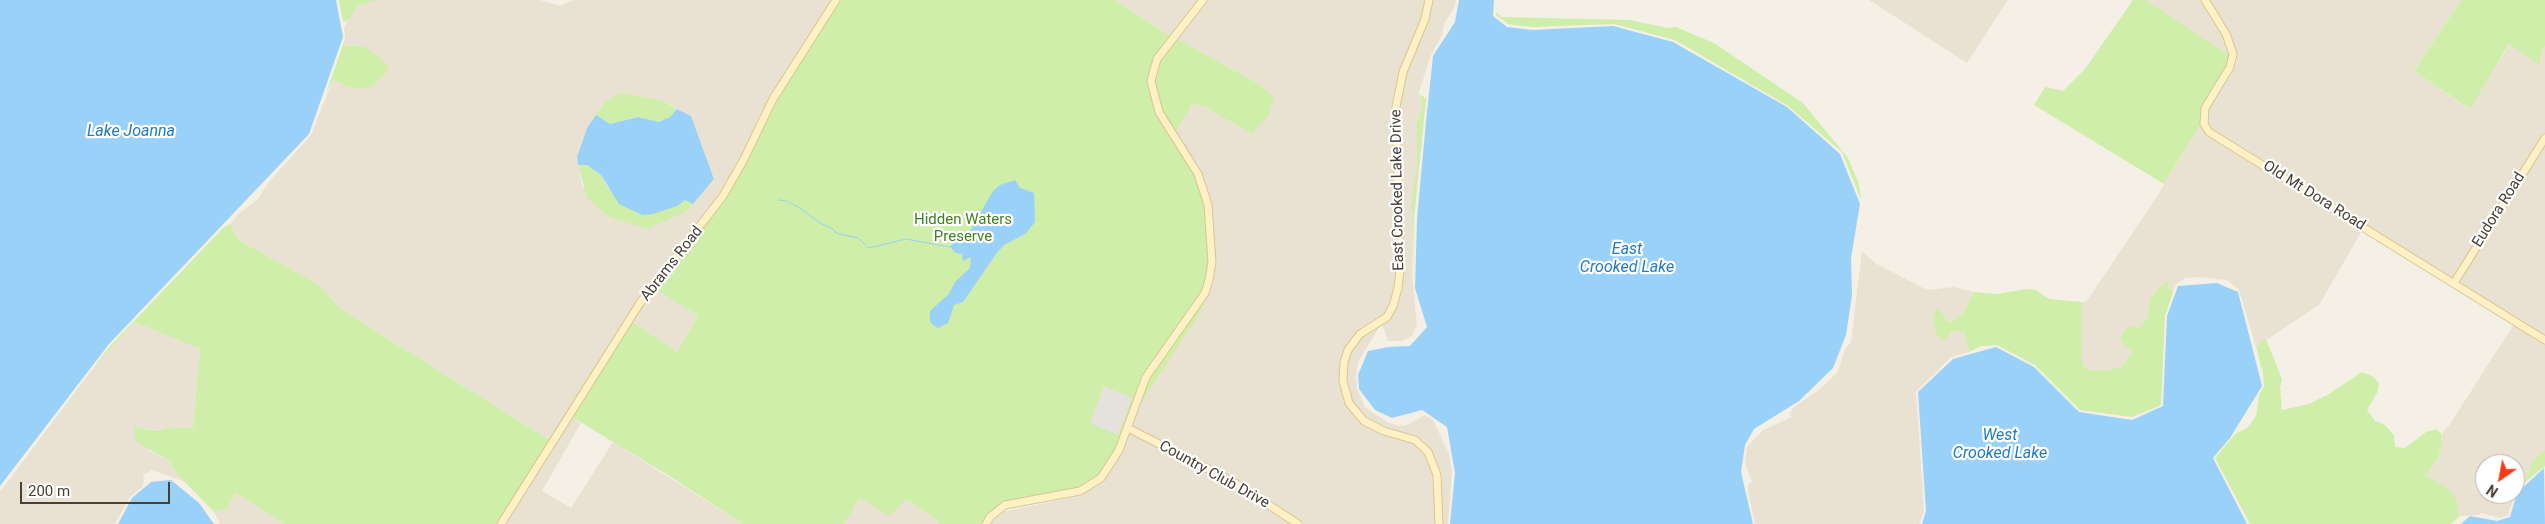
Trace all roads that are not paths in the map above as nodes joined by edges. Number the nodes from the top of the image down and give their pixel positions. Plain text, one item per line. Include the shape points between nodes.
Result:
1 (836, 0) edge
2 (1203, 0) edge
3 (1429, 0) edge
4 (2205, 0) edge
5 (2545, 138) edge
6 (2454, 283) junction
7 (2545, 340) edge
8 (1128, 428) junction
9 (501, 524) edge
10 (986, 524) edge
11 (1298, 524) edge
12 (1439, 524) edge

1 - 9 street, Abrams Road via 773,99 723,196 640,304
2 - 8 street via 1158,59 1151,81 1160,112 1204,189 1212,244 1210,280 1146,377
3 - 12 street, East Crooked Lake Drive via 1425,19 1403,72 1396,107 1398,288 1387,317 1360,334 1348,350 1343,381 1349,403 1364,421 1384,432 1415,440 1428,452 1437,475
4 - 6 street, Old Mt Dora Road via 2226,34 2233,54 2230,67 2204,108 2204,124 2209,132
5 - 6 street, Eudora Road
6 - 7 street, Old Mt Dora Road
8 - 10 street via 1105,474 1091,486 1065,495 1011,503 999,509
8 - 11 street, Country Club Drive via 1234,483

